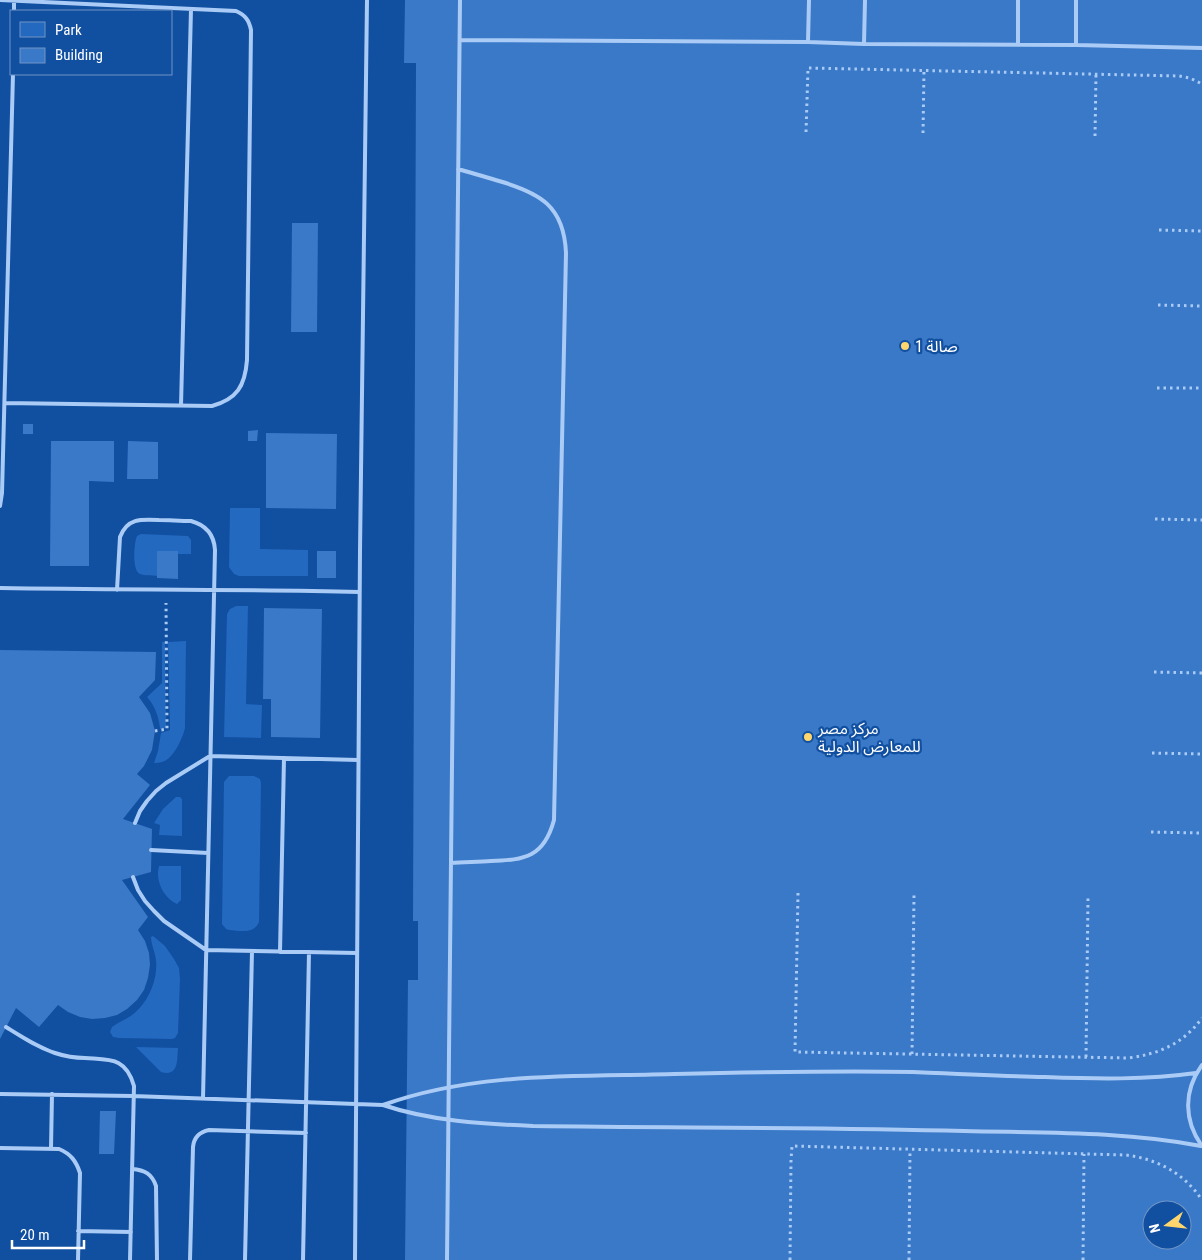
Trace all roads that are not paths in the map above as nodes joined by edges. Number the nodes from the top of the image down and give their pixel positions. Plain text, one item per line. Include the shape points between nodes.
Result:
1 (0, 0) edge
2 (367, 0) edge
3 (460, 0) edge
4 (809, 0) edge
5 (865, 0) edge
6 (1018, 0) edge
7 (1076, 0) edge
8 (14, 1) edge
9 (191, 9) junction
10 (460, 40) junction
11 (808, 42) junction
12 (864, 44) junction
13 (1018, 45) junction
14 (1076, 45) junction
15 (1202, 48) edge
16 (12, 75) edge
17 (458, 169) junction
18 (5, 403) junction
19 (181, 406) junction
20 (0, 506) edge
21 (0, 588) edge
22 (117, 590) junction
23 (214, 590) junction
24 (359, 592) junction
25 (210, 756) junction
26 (284, 758) junction
27 (358, 760) junction
28 (135, 823) dead end
29 (151, 850) dead end
30 (208, 853) junction
31 (451, 863) junction
32 (133, 877) dead end
33 (206, 950) junction
34 (252, 951) junction
35 (280, 952) junction
36 (310, 952) junction
37 (357, 953) junction
38 (6, 1027) dead end
39 (1202, 1065) edge
40 (1196, 1073) junction
41 (0, 1094) edge
42 (52, 1094) junction
43 (133, 1096) junction
44 (203, 1099) junction
45 (249, 1100) junction
46 (306, 1102) junction
47 (356, 1104) junction
48 (383, 1105) junction
49 (248, 1131) junction
50 (306, 1133) junction
51 (1202, 1146) edge
52 (0, 1148) edge
53 (51, 1148) junction
54 (132, 1169) junction
55 (78, 1231) junction
56 (131, 1232) junction
57 (78, 1260) edge
58 (130, 1260) edge
59 (157, 1260) edge
60 (190, 1260) edge
61 (245, 1260) edge
62 (303, 1260) edge
63 (355, 1260) edge
64 (447, 1260) edge

1 - 8 lane
2 - 24 lane
3 - 10 lane
4 - 11 lane
5 - 12 lane
6 - 13 lane
7 - 14 lane
8 - 9 lane
9 - 19 lane
9 - 19 lane via 236,11 246,18 251,30 247,360 243,382 231,398 212,406
10 - 11 lane
10 - 17 lane
11 - 12 lane
12 - 13 lane
13 - 14 lane
14 - 15 lane
16 - 18 lane
17 - 31 lane
17 - 31 lane via 532,192 542,199 563,229 566,253 554,820 546,841 529,856 507,861
18 - 19 lane
18 - 20 lane
21 - 22 lane
22 - 23 lane
22 - 23 lane via 122,531 136,520 143,519 190,521 209,530 215,543
23 - 24 lane
23 - 25 lane
24 - 27 lane
25 - 26 lane
25 - 28 lane via 156,791
25 - 30 lane
26 - 27 lane
26 - 35 lane
27 - 37 lane
29 - 30 lane
30 - 33 lane
31 - 64 lane, bridge
32 - 33 lane via 154,912
33 - 34 lane
33 - 44 lane
34 - 35 lane
34 - 45 lane
35 - 36 lane
36 - 37 lane
36 - 46 lane
37 - 47 lane
38 - 43 lane via 57,1054 115,1061 132,1078
39 - 40 lane
40 - 48 lane via 1114,1079 911,1072 541,1076 435,1090
40 - 51 lane via 1188,1097 1188,1110 1194,1135
41 - 42 lane
42 - 43 lane
42 - 53 lane
43 - 44 lane
43 - 54 lane
44 - 45 lane
45 - 46 lane
45 - 49 lane
46 - 47 lane
46 - 50 lane
47 - 48 lane
47 - 63 lane
48 - 51 lane via 423,1116 502,1125 1107,1134 1144,1136
49 - 50 lane
49 - 60 lane via 203,1131 194,1141
49 - 61 lane
50 - 62 lane
52 - 53 lane
53 - 55 lane via 67,1152 78,1165
54 - 56 lane
54 - 59 lane via 145,1171 156,1186
55 - 56 lane
55 - 57 lane
56 - 58 lane

